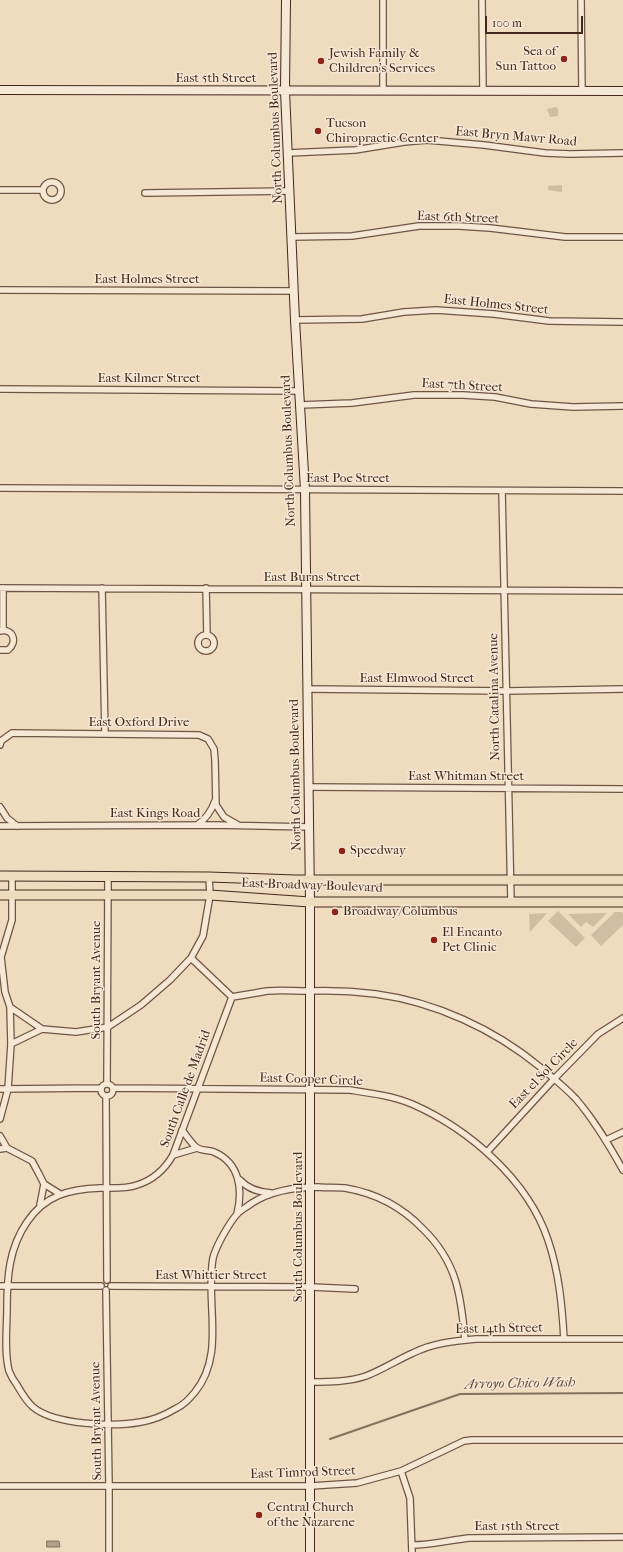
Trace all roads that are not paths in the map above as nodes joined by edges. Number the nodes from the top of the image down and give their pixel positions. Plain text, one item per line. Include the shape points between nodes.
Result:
1 (286, 0) edge
2 (383, 0) edge
3 (482, 0) edge
4 (581, 0) edge
5 (0, 90) edge
6 (285, 91) junction
7 (383, 91) junction
8 (483, 91) junction
9 (582, 91) junction
10 (623, 91) edge
11 (288, 153) junction
12 (623, 154) edge
13 (0, 190) edge
14 (43, 190) dead end
15 (290, 191) junction
16 (145, 192) dead end
17 (292, 237) junction
18 (623, 237) edge
19 (0, 290) edge
20 (294, 291) junction
21 (295, 320) junction
22 (623, 322) edge
23 (0, 390) edge
24 (299, 391) junction
25 (300, 405) junction
26 (623, 406) edge
27 (0, 488) edge
28 (304, 490) junction
29 (502, 491) junction
30 (623, 491) edge
31 (1, 588) edge
32 (102, 588) junction
33 (206, 588) junction
34 (306, 589) junction
35 (503, 591) junction
36 (623, 591) edge
37 (1, 630) edge
38 (207, 635) dead end
39 (0, 650) edge
40 (308, 689) junction
41 (623, 689) edge
42 (506, 691) junction
43 (105, 734) junction
44 (0, 745) edge
45 (309, 787) junction
46 (508, 788) junction
47 (623, 789) edge
48 (215, 800) junction
49 (0, 807) edge
50 (196, 825) junction
51 (238, 825) junction
52 (0, 826) edge
53 (17, 826) junction
54 (309, 827) junction
55 (0, 876) edge
56 (12, 876) junction
57 (108, 876) junction
58 (209, 877) junction
59 (310, 880) junction
60 (510, 880) junction
61 (623, 880) edge
62 (0, 895) edge
63 (12, 895) junction
64 (108, 896) junction
65 (210, 896) junction
66 (310, 902) junction
67 (511, 902) junction
68 (623, 902) edge
69 (191, 958) junction
70 (311, 990) junction
71 (232, 997) junction
72 (10, 1007) junction
73 (623, 1018) edge
74 (108, 1027) junction
75 (42, 1029) junction
76 (11, 1044) junction
77 (554, 1079) junction
78 (107, 1084) junction
79 (101, 1088) junction
80 (113, 1088) junction
81 (0, 1089) edge
82 (8, 1089) junction
83 (197, 1089) junction
84 (311, 1089) junction
85 (106, 1096) junction
86 (0, 1119) edge
87 (182, 1130) junction
88 (623, 1132) edge
89 (0, 1136) edge
90 (606, 1140) junction
91 (7, 1148) junction
92 (197, 1148) junction
93 (0, 1149) edge
94 (487, 1152) junction
95 (173, 1155) junction
96 (623, 1170) edge
97 (239, 1180) junction
98 (44, 1184) junction
99 (311, 1187) junction
100 (107, 1188) junction
101 (276, 1193) junction
102 (60, 1194) junction
103 (40, 1205) junction
104 (236, 1215) junction
105 (107, 1280) junction
106 (0, 1286) edge
107 (7, 1286) junction
108 (101, 1286) junction
109 (211, 1287) junction
110 (311, 1287) junction
111 (109, 1288) junction
112 (355, 1289) dead end
113 (564, 1339) junction
114 (623, 1339) edge
115 (466, 1340) junction
116 (311, 1382) junction
117 (107, 1425) junction
118 (623, 1440) edge
119 (401, 1471) junction
120 (0, 1486) edge
121 (109, 1486) junction
122 (310, 1486) junction
123 (623, 1537) edge
124 (412, 1545) junction
125 (109, 1552) edge
126 (310, 1552) edge
127 (412, 1552) edge

1 - 6 street, North Columbus Boulevard
2 - 7 street
3 - 8 street
4 - 9 street
5 - 6 street, East 5th Street
6 - 7 street, East 5th Street
6 - 11 street, North Columbus Boulevard
7 - 8 street, East 5th Street
8 - 9 street, East 5th Street
9 - 10 street, East 5th Street
11 - 12 street, East Bryn Mawr Road via 355,150 427,140 484,144 545,153
11 - 15 street, North Columbus Boulevard
13 - 14 street
15 - 16 street
15 - 17 street, North Columbus Boulevard
17 - 18 street, East 6th Street via 352,236 419,226 490,228 565,237
17 - 20 street, North Columbus Boulevard
19 - 20 street, East Holmes Street
20 - 21 street, North Columbus Boulevard
21 - 22 street, East Holmes Street via 362,319 436,310 549,321
21 - 24 street, North Columbus Boulevard
23 - 24 street, East Kilmer Street
24 - 25 street, North Columbus Boulevard
25 - 26 street, East 7th Street via 352,403 421,395 463,395 573,407
25 - 28 street, North Columbus Boulevard
27 - 28 street, East Poe Street
28 - 29 street, East Poe Street
28 - 34 street, North Columbus Boulevard
29 - 30 street, East Poe Street
29 - 35 street, North Catalina Avenue
31 - 32 street, East Burns Street
31 - 37 street
32 - 33 street, East Burns Street
32 - 43 street
33 - 34 street, East Burns Street
33 - 38 street
34 - 35 street, East Burns Street
34 - 40 street, North Columbus Boulevard
35 - 36 street, East Burns Street
35 - 42 street, North Catalina Avenue
37 - 39 street via 12,634 14,641 8,650
40 - 42 street, East Elmwood Street
40 - 45 street, North Columbus Boulevard
41 - 42 street, East Elmwood Street
42 - 46 street, North Catalina Avenue
43 - 44 street, East Oxford Drive via 12,733
43 - 48 street, East Oxford Drive via 199,735 208,739 214,749 216,760
45 - 46 street, East Whitman Street
45 - 54 street, North Columbus Boulevard
46 - 47 street, East Whitman Street
46 - 60 street, North Catalina Avenue
48 - 50 street via 205,820
48 - 51 street via 224,816
49 - 53 street via 7,818
50 - 51 street, East Kings Road
50 - 53 street, East Kings Road
51 - 54 street, East Kings Road
52 - 53 street, East Kings Road
54 - 59 street, North Columbus Boulevard
55 - 56 main road, East Broadway Boulevard
56 - 57 main road, East Broadway Boulevard
56 - 63 street
57 - 58 main road, East Broadway Boulevard
57 - 64 street, South Bryant Avenue
58 - 59 main road, East Broadway Boulevard
58 - 65 street
59 - 60 main road, East Broadway Boulevard
59 - 66 street, North Columbus Boulevard
60 - 61 main road, East Broadway Boulevard
60 - 67 street, North Catalina Avenue
62 - 63 main road, East Broadway Boulevard
63 - 64 main road, East Broadway Boulevard
63 - 72 street via 12,920 1,957
64 - 65 main road, East Broadway Boulevard
64 - 74 street, South Bryant Avenue
65 - 66 main road, East Broadway Boulevard
65 - 69 street via 203,936
66 - 67 main road, East Broadway Boulevard
66 - 70 street, South Columbus Boulevard
67 - 68 main road, East Broadway Boulevard
69 - 71 street
69 - 74 street via 141,1005
70 - 71 street via 268,991
70 - 77 street via 376,994 412,1001 438,1010 491,1033 520,1051
70 - 84 street, South Columbus Boulevard
71 - 83 street, South Calle de Madrid
72 - 75 street
72 - 76 street
73 - 77 street, East el Sol Circle via 598,1034
74 - 75 street via 76,1032
74 - 78 street, South Bryant Avenue
75 - 76 street
76 - 82 street
77 - 90 street via 576,1099
77 - 94 street, East el Sol Circle
78 - 79 street
78 - 80 street
79 - 82 street
79 - 85 street
80 - 83 street, East Cooper Circle
80 - 85 street via 112,1094
81 - 82 street
82 - 86 street
83 - 84 street, East Cooper Circle
83 - 87 street, South Calle de Madrid
84 - 94 street, East Cooper Circle via 350,1090 411,1104 461,1131
84 - 99 street, South Columbus Boulevard
85 - 100 street
87 - 92 street
87 - 95 street, South Calle de Madrid
88 - 90 street
89 - 91 street
90 - 96 street
91 - 93 street
91 - 98 street via 32,1161
92 - 95 street
92 - 97 street via 214,1152 224,1158
94 - 113 street, East Cooper Circle via 514,1179 534,1209 548,1239 562,1299
95 - 100 street, South Calle de Madrid via 162,1171 138,1185
97 - 101 street via 254,1190
97 - 104 street via 240,1197
98 - 102 street
98 - 103 street
99 - 101 street
99 - 110 street, South Columbus Boulevard
99 - 115 street via 344,1188 372,1195 398,1207 422,1227 440,1246 454,1273 462,1302
100 - 102 street, South Calle de Madrid
100 - 105 street
101 - 104 street via 262,1197
102 - 103 street, South Calle de Madrid
103 - 107 street, South Calle de Madrid via 18,1237
104 - 109 street, South Calle de Madrid via 214,1254
105 - 108 street
105 - 111 street via 110,1282
106 - 107 street
107 - 108 street
107 - 117 street, South Calle de Madrid via 7,1349 10,1372 19,1390 33,1408 67,1420
108 - 111 street via 103,1289
109 - 110 street, East Whittier Street
109 - 111 street, East Whittier Street
109 - 117 street, South Calle de Madrid via 212,1351 207,1372 199,1387 184,1404 167,1414 144,1422
110 - 112 street, East Whittier Street
110 - 116 street, South Columbus Boulevard
111 - 117 street, South Bryant Avenue
113 - 114 street, East 14th Street
113 - 115 street, East 14th Street
115 - 116 street, East 14th Street via 427,1347 357,1378
116 - 122 street, South Columbus Boulevard
117 - 121 street, South Bryant Avenue
118 - 119 street, East Timrod Street via 472,1440 456,1444
119 - 122 street, East Timrod Street via 357,1483
119 - 124 street via 410,1498
120 - 121 street, East Timrod Street
121 - 122 street, East Timrod Street
121 - 125 street, South Bryant Avenue
122 - 126 street, South Columbus Boulevard
123 - 124 street, East 15th Street via 469,1538 430,1545
124 - 127 street

